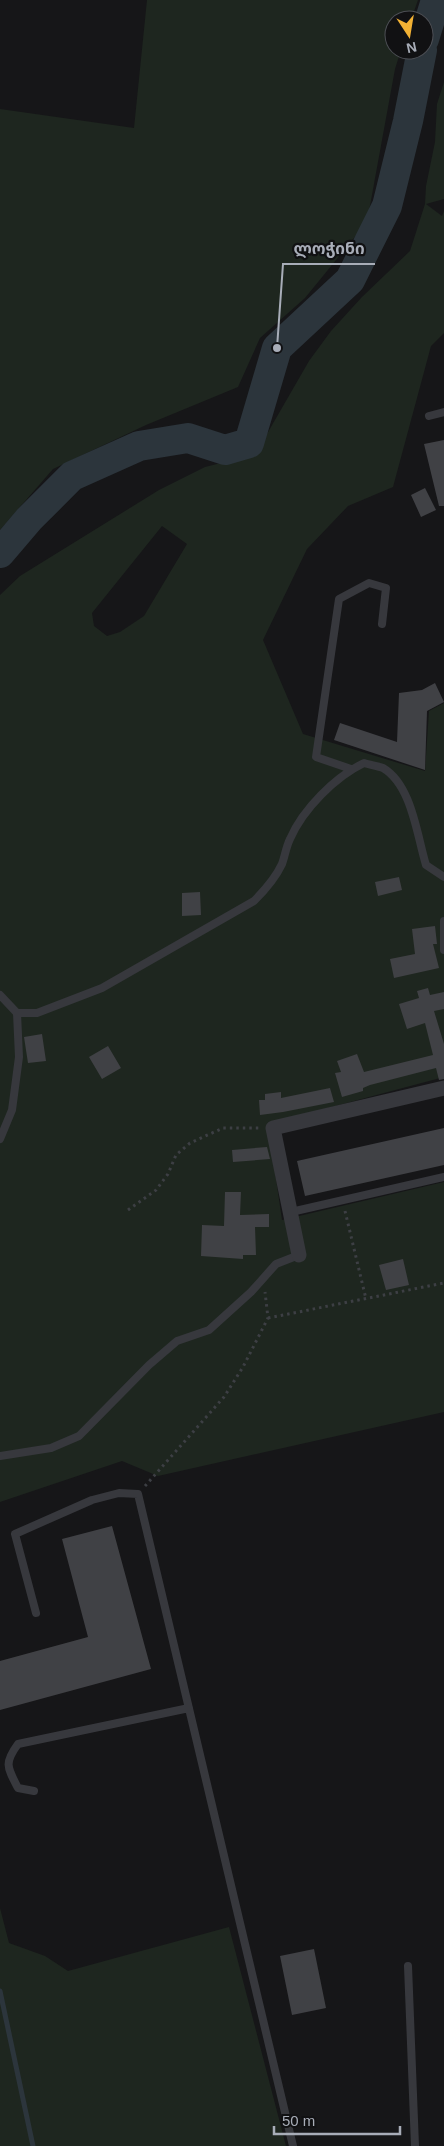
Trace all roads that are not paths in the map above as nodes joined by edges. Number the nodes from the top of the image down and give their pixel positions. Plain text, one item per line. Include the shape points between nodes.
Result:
1 (444, 412) edge
2 (429, 416) dead end
3 (382, 624) dead end
4 (351, 769) junction
5 (444, 877) edge
6 (444, 921) edge
7 (444, 950) edge
8 (0, 995) edge
9 (17, 1013) junction
10 (444, 1088) edge
11 (0, 1139) edge
12 (444, 1177) edge
13 (291, 1212) junction
14 (299, 1255) joint
15 (0, 1456) edge
16 (36, 1613) dead end
17 (189, 1708) junction
18 (34, 1791) dead end
19 (408, 1966) dead end
20 (293, 2146) edge
21 (415, 2146) edge

1 - 2 lane
3 - 4 lane via 386,588 369,583 339,599 316,757
4 - 5 lane via 364,763 383,768 398,783 409,803 426,865
4 - 9 lane via 304,812 289,840 282,864 268,887 254,901 102,988 36,1013
6 - 7 lane
8 - 9 lane
9 - 11 lane via 19,1057 12,1110
10 - 13 street via 273,1128
12 - 13 lane
13 - 14 street
14 - 15 lane via 276,1264 209,1330 177,1341 79,1436 51,1448
16 - 17 lane via 15,1534 92,1500 119,1493 138,1494
17 - 18 lane via 18,1744 9,1757 10,1772 18,1788
17 - 20 lane
19 - 21 lane

